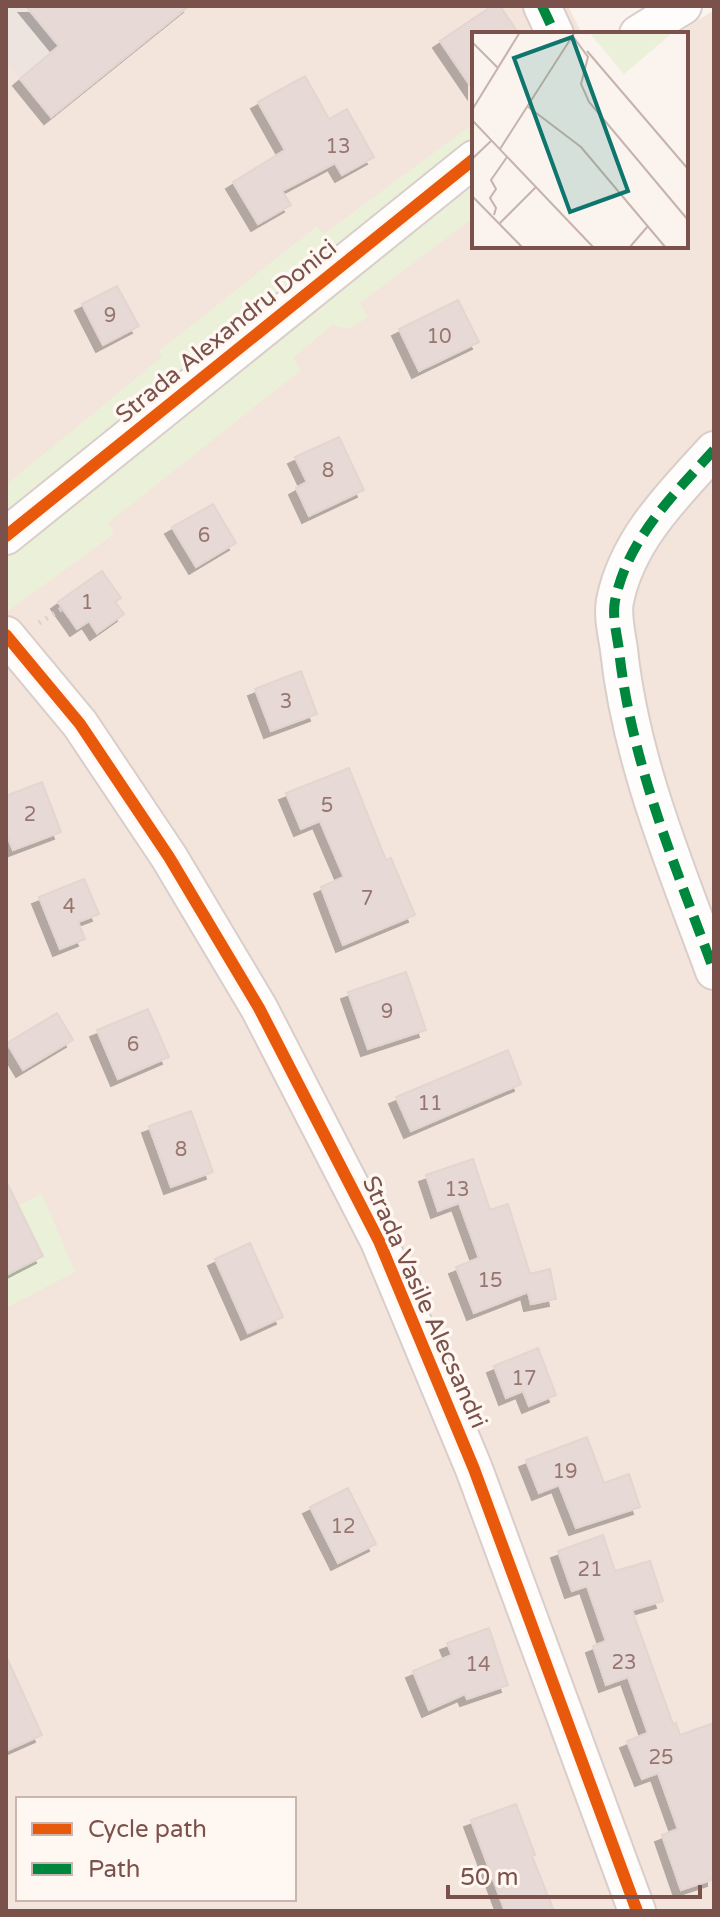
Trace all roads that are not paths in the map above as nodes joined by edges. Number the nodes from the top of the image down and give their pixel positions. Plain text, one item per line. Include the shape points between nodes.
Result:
1 (542, 6) edge
2 (683, 6) edge
3 (554, 32) edge
4 (641, 32) edge
5 (472, 161) edge
6 (714, 450) edge
7 (6, 536) edge
8 (6, 635) edge
9 (714, 971) edge
10 (637, 1911) edge

1 - 3 street
2 - 4 street
5 - 7 street, Strada Alexandru Donici
6 - 9 street via 665,502 632,551 614,604 643,779
8 - 10 street, Strada Vasile Alecsandri via 80,724 169,857 259,1008 379,1241 474,1469

